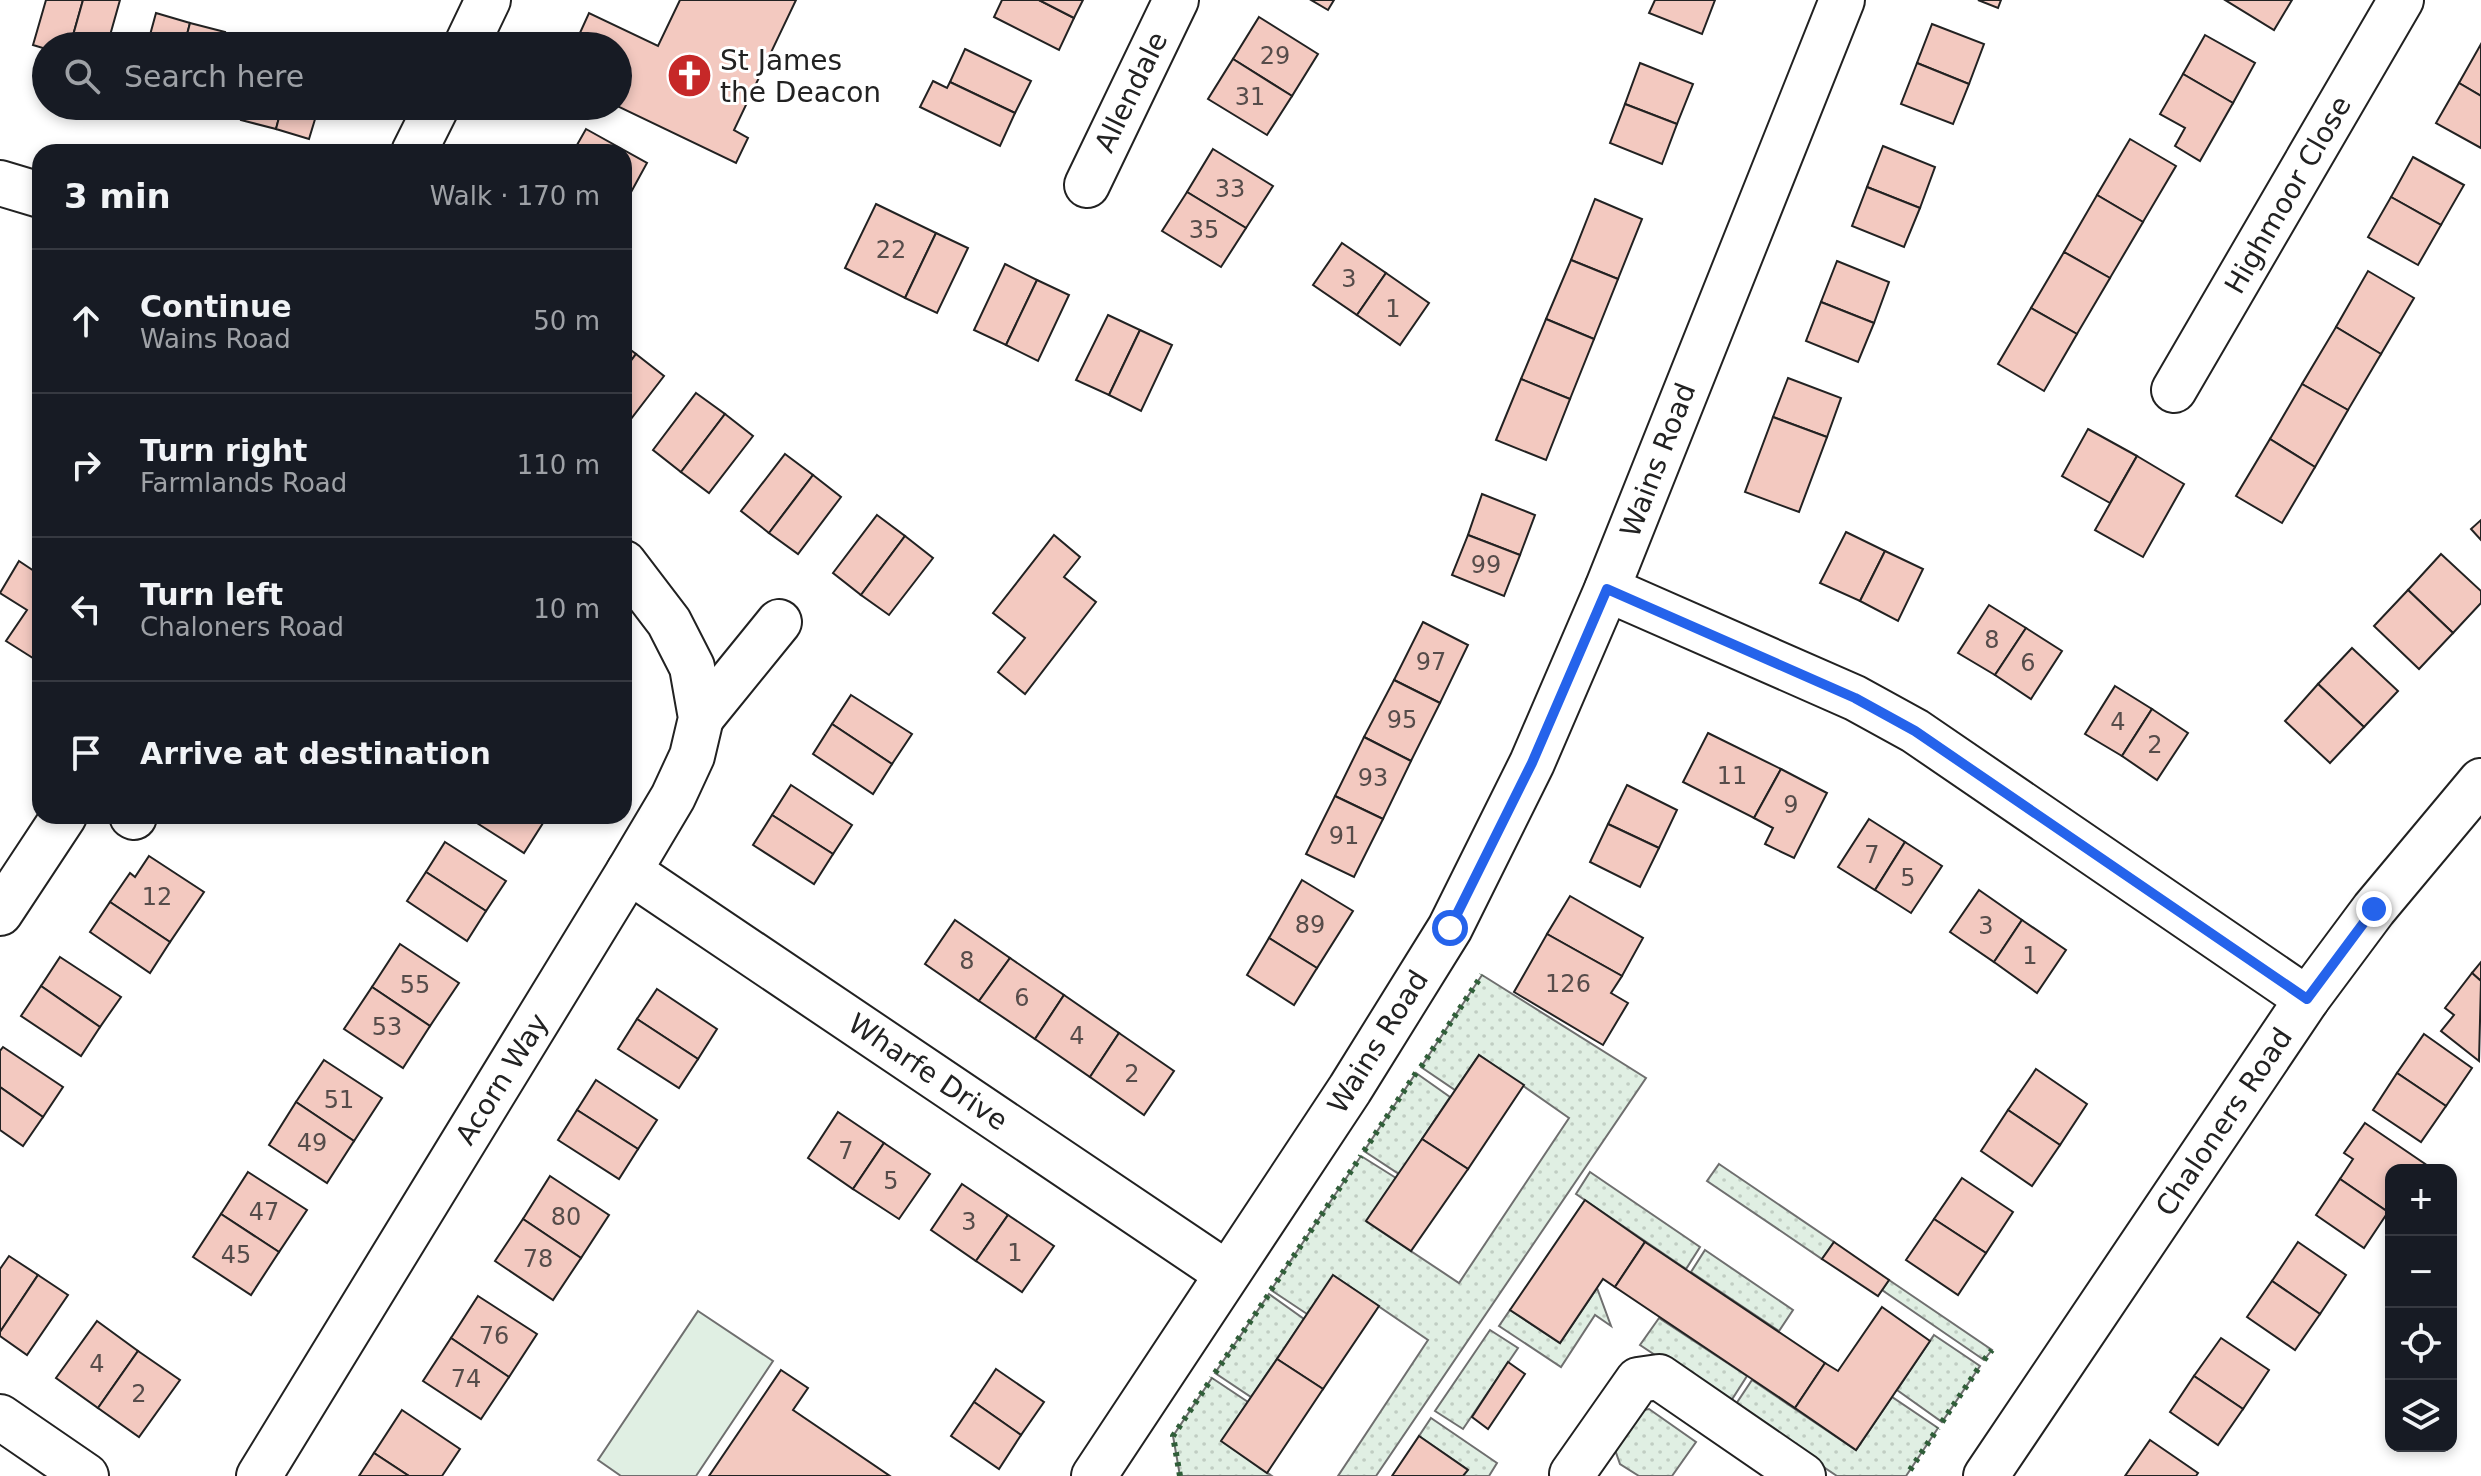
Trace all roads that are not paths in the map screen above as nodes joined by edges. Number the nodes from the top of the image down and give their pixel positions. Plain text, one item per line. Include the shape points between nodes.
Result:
1 (488, 0) edge
2 (1176, 0) edge
3 (1842, 0) edge
4 (2401, 0) edge
5 (473, 32) edge
6 (430, 120) edge
7 (418, 144) edge
8 (0, 183) edge
9 (1087, 185) dead end
10 (32, 193) edge
11 (2174, 390) dead end
12 (632, 573) edge
13 (1607, 589) junction
14 (779, 622) dead end
15 (701, 718) junction
16 (2481, 781) edge
17 (59, 824) edge
18 (629, 871) junction
19 (0, 913) edge
20 (2307, 999) junction
21 (1226, 1273) junction
22 (0, 1417) edge
23 (1572, 1474) dead end
24 (86, 1476) edge
25 (259, 1476) edge
26 (1094, 1476) edge
27 (1803, 1476) edge
28 (1986, 1476) edge

1 - 5 street
2 - 9 street, Allendale
3 - 13 street, Wains Road
4 - 11 street, Highmoor Close
6 - 7 street
8 - 10 street
12 - 15 street, Acorn Way via 669,622 692,667
13 - 20 street via 1855,698 1915,731
13 - 21 street, Wains Road via 1532,763 1450,928
14 - 15 street
15 - 18 street, Acorn Way via 686,770
16 - 20 street, Chaloners Road
17 - 19 street
18 - 21 street, Wharfe Drive
18 - 25 street, Acorn Way
20 - 28 street, Chaloners Road
21 - 26 street, Wains Road
22 - 24 street
23 - 27 street via 1638,1380 1659,1377

